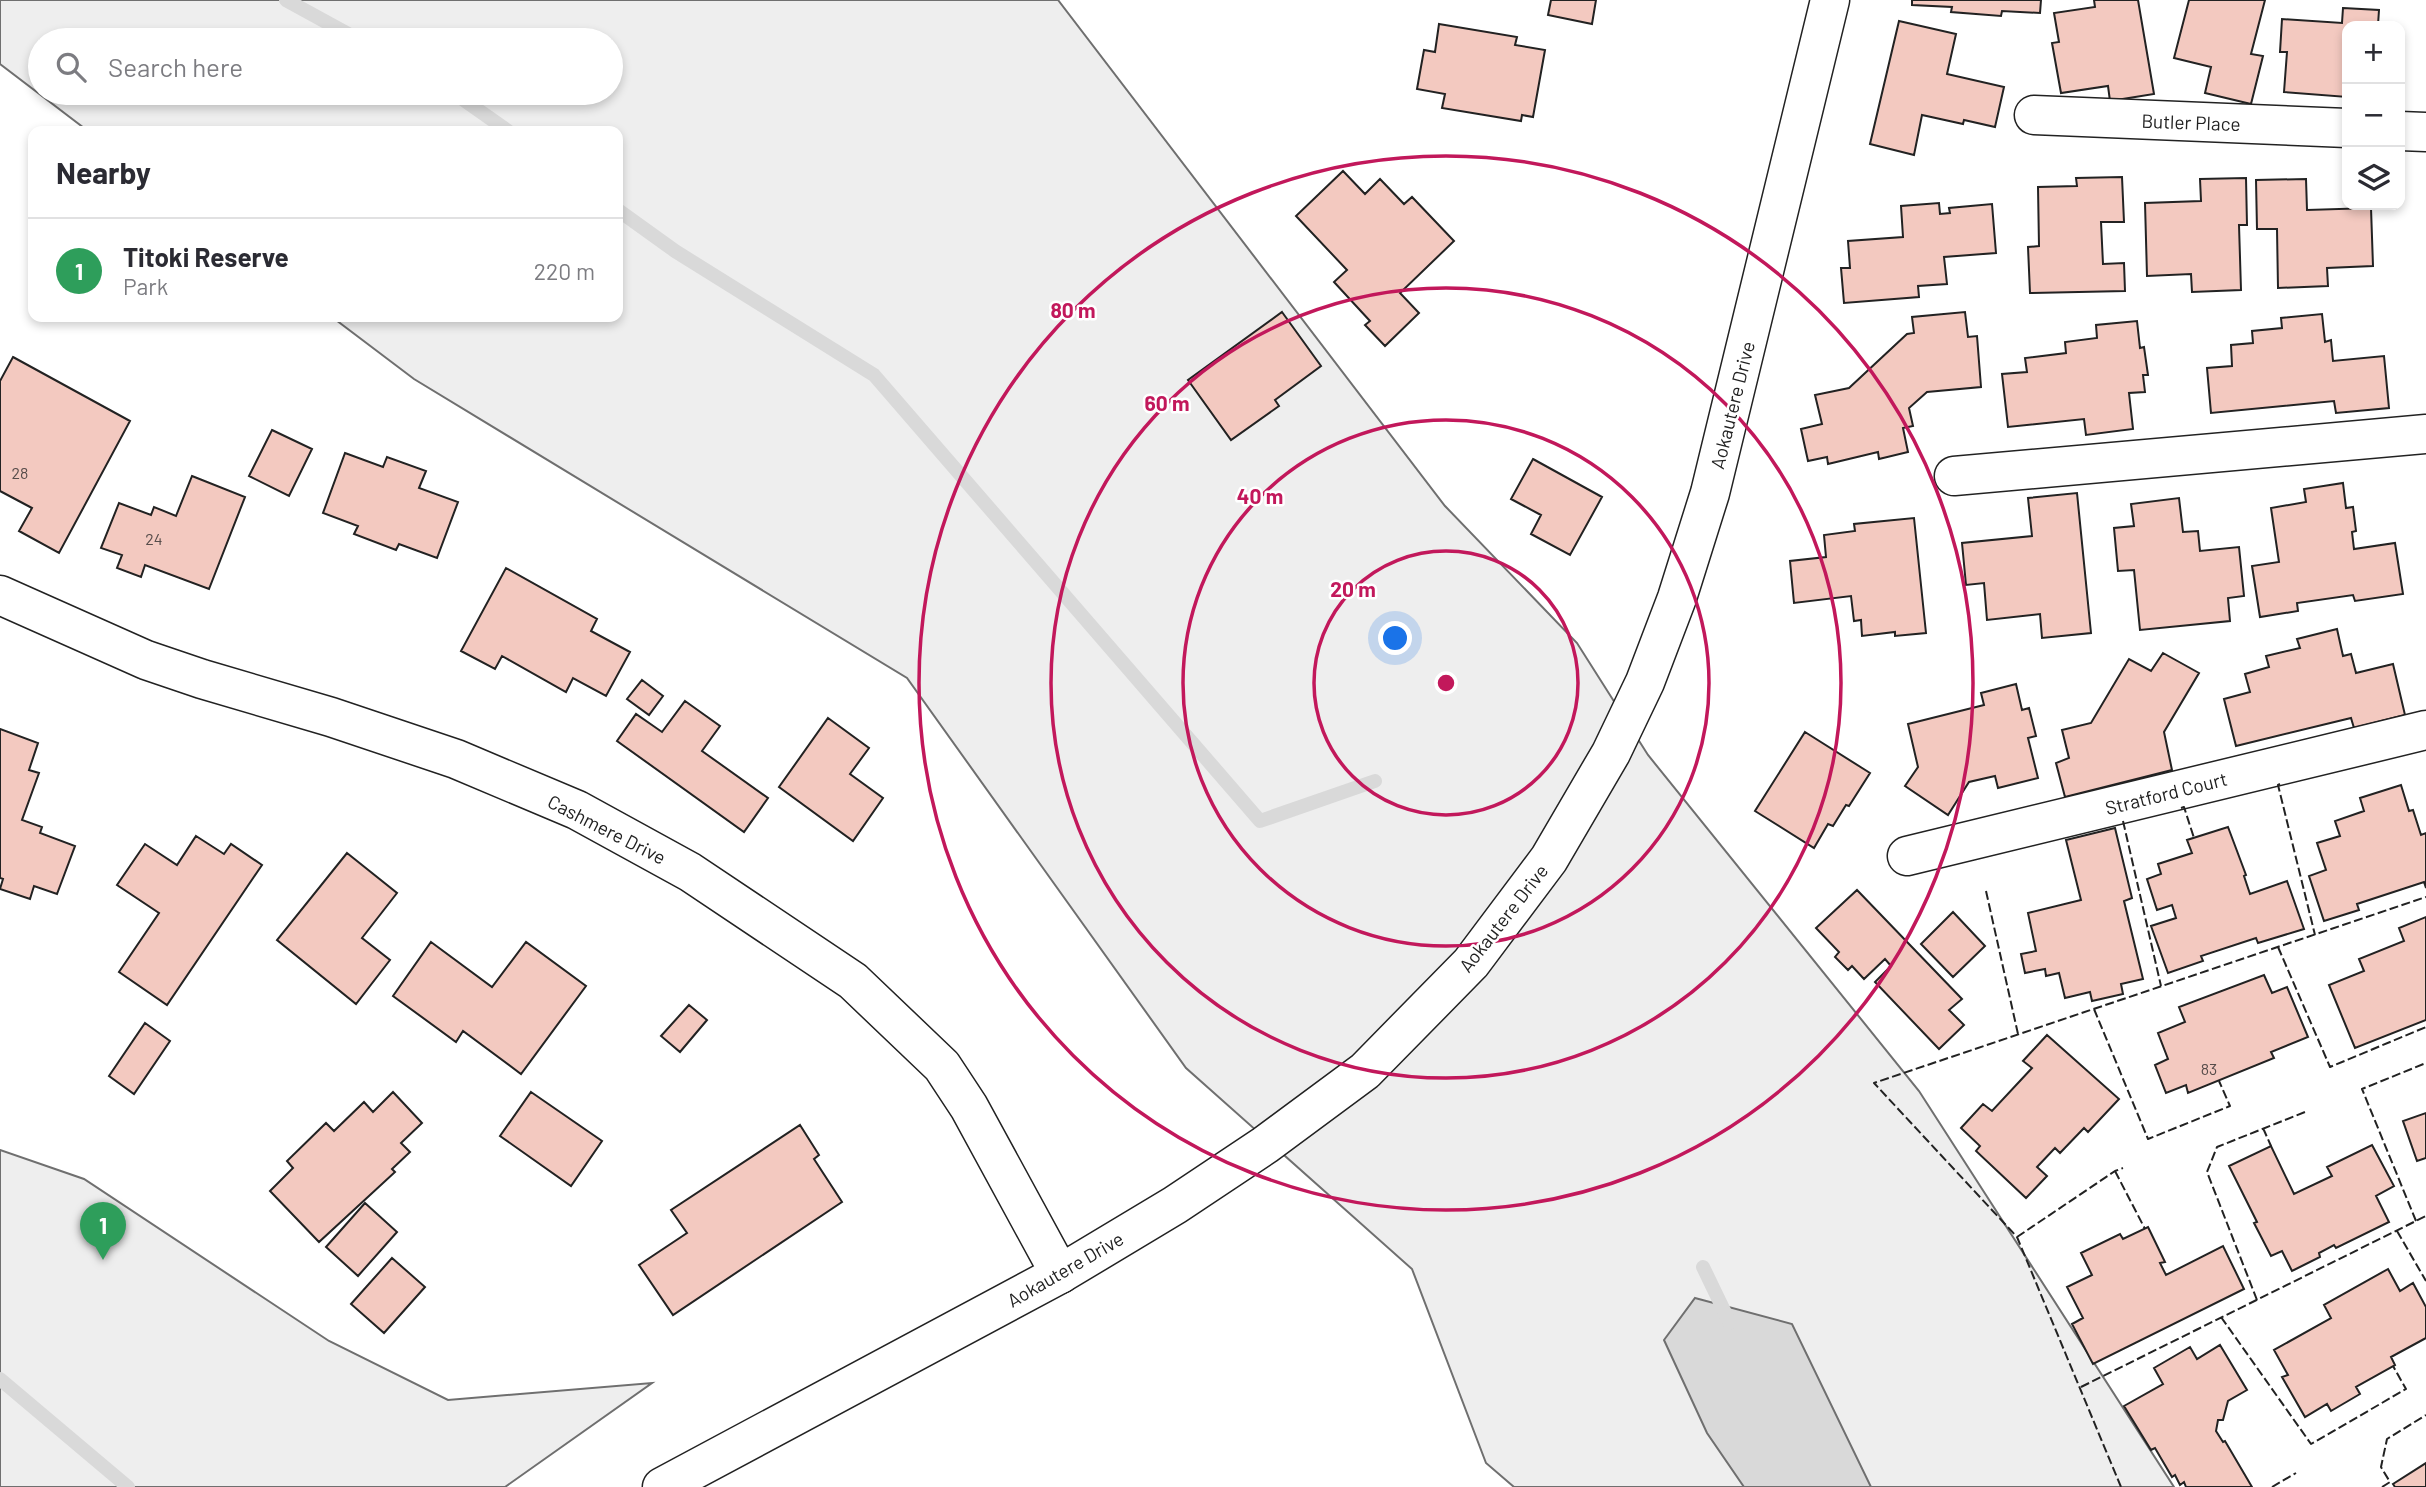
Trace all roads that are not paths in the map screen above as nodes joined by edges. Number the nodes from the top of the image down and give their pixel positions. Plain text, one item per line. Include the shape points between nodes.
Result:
1 (1830, 0) edge
2 (2034, 116) dead end
3 (2342, 128) edge
4 (2405, 131) edge
5 (2426, 132) edge
6 (2426, 434) edge
7 (1955, 476) dead end
8 (0, 595) edge
9 (2426, 730) edge
10 (1907, 856) dead end
11 (1060, 1274) junction
12 (662, 1487) edge

1 - 11 main road, Aokautere Drive via 1710,493 1677,598 1611,753 1549,859 1471,963 1365,1071 1198,1190
2 - 3 main road, Butler Place
4 - 5 main road
6 - 7 main road
8 - 11 main road, Cashmere Drive via 146,660 456,759 577,810 690,872 853,981 942,1066
9 - 10 main road, Stratford Court
11 - 12 main road, Aokautere Drive

